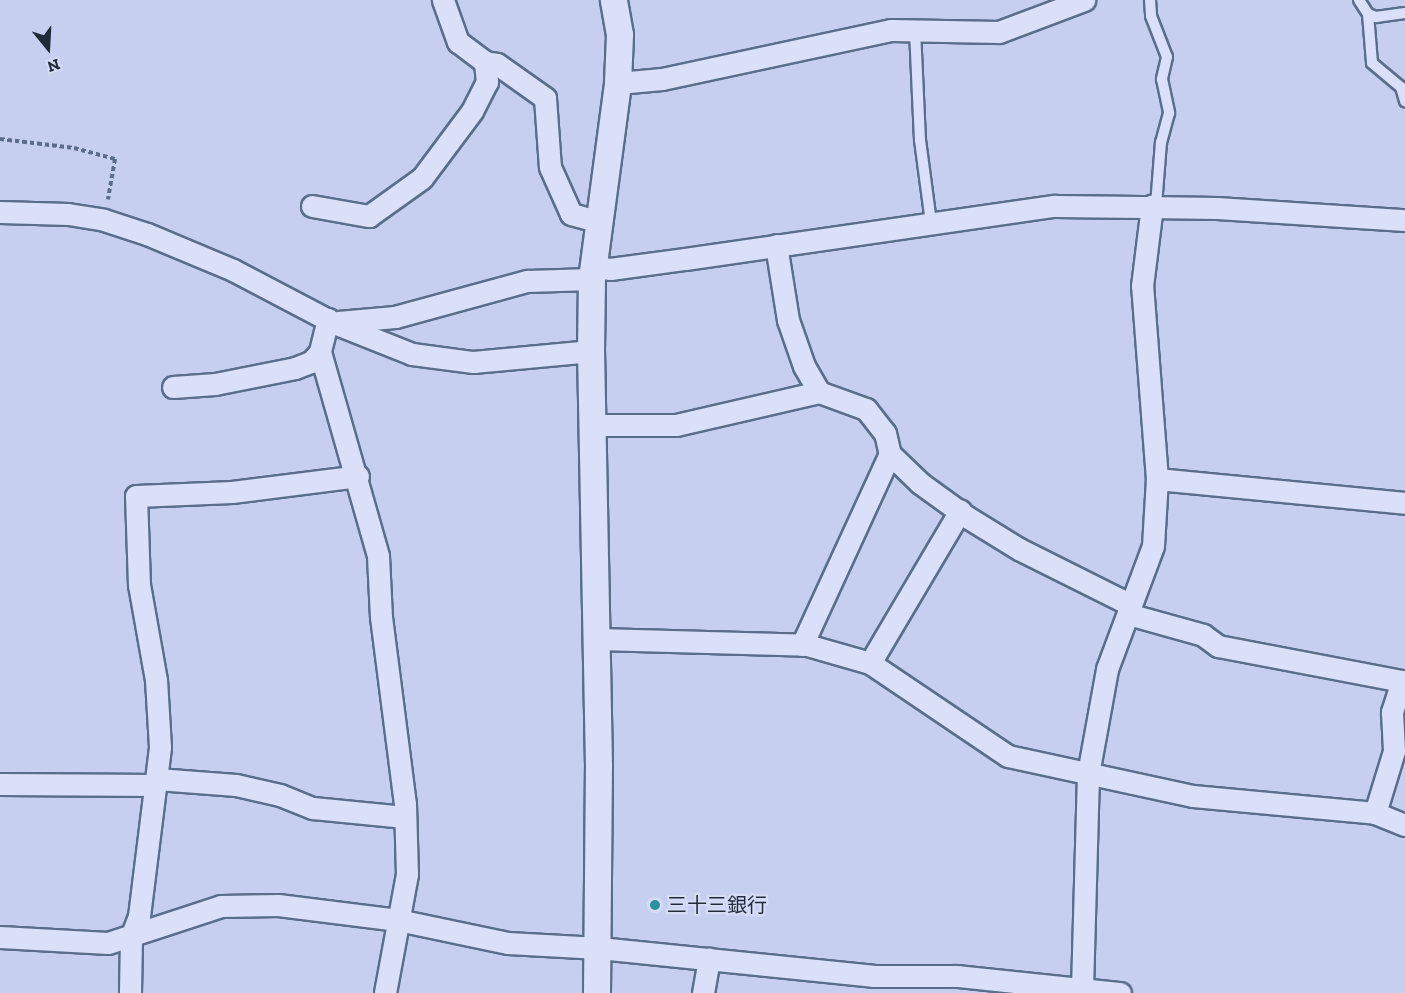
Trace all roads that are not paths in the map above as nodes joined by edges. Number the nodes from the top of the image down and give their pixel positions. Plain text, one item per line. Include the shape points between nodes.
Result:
1 (443, 0) edge
2 (614, 0) edge
3 (1084, 0) edge
4 (1150, 0) edge
5 (1359, 0) edge
6 (1405, 13) edge
7 (1368, 14) junction
8 (915, 30) junction
9 (485, 62) junction
10 (618, 83) junction
11 (1405, 101) edge
12 (312, 206) dead end
13 (1154, 206) junction
14 (0, 212) edge
15 (1405, 220) edge
16 (601, 222) junction
17 (931, 222) junction
18 (776, 245) junction
19 (593, 273) junction
20 (331, 321) junction
21 (591, 351) junction
22 (320, 352) junction
23 (173, 387) dead end
24 (819, 392) junction
25 (593, 424) junction
26 (890, 454) junction
27 (358, 476) junction
28 (1157, 479) junction
29 (1405, 503) edge
30 (960, 511) junction
31 (1129, 610) junction
32 (597, 639) junction
33 (802, 645) junction
34 (870, 663) junction
35 (1088, 774) junction
36 (156, 782) junction
37 (0, 783) edge
38 (1375, 813) junction
39 (405, 817) junction
40 (1405, 825) edge
41 (398, 920) junction
42 (0, 937) edge
43 (131, 937) junction
44 (600, 948) junction
45 (709, 959) junction
46 (959, 984) edge
47 (872, 985) edge
48 (1082, 989) junction
49 (130, 993) edge
50 (385, 993) edge
51 (597, 993) edge
52 (703, 993) edge
53 (1120, 993) edge

1 - 9 street via 458,42
2 - 10 street via 620,35
3 - 8 street via 999,32
4 - 13 lane via 1151,16 1167,57 1162,80 1169,113 1161,142
5 - 7 lane
6 - 7 lane
7 - 11 lane via 1372,63 1401,87
8 - 10 street via 891,30 662,80
8 - 17 lane via 920,140
9 - 12 street via 487,82 472,111 438,160 406,192 369,216
9 - 16 street via 497,64 545,98 549,167 571,214
10 - 16 street
13 - 15 street via 1340,213
13 - 17 street via 1055,206
13 - 28 street via 1142,286
14 - 20 street via 68,214 104,220 233,270
16 - 19 street
17 - 18 street
18 - 19 street
18 - 24 street via 788,320 804,366
19 - 20 street via 527,281 395,316
19 - 21 street
20 - 21 street via 412,354 454,362
20 - 22 street
21 - 25 street
22 - 23 street via 311,362 295,368 215,384
22 - 27 street
24 - 25 street via 676,425
24 - 26 street via 866,409 885,433
25 - 32 street
26 - 30 street via 920,483
26 - 33 street
27 - 36 street via 232,492 136,496 139,585 156,680 160,747
27 - 39 street via 378,556
28 - 29 street
28 - 31 street via 1153,546
30 - 31 street
30 - 34 street
31 - 35 street via 1107,669
31 - 38 street via 1203,635 1218,646 1402,681 1392,712 1394,751
32 - 33 street
32 - 44 street
33 - 34 street
34 - 35 street via 1008,756
35 - 38 street via 1193,796
35 - 48 street
36 - 37 street
36 - 39 street via 236,785 280,795 313,808
36 - 43 street via 139,916
38 - 40 street
39 - 41 street via 407,874
41 - 43 street via 278,905 231,905
41 - 44 street via 508,943
41 - 50 street
42 - 43 street via 108,943
43 - 49 street
44 - 45 street
44 - 51 street
45 - 47 street
45 - 52 street
46 - 47 street
46 - 48 street
48 - 53 street

